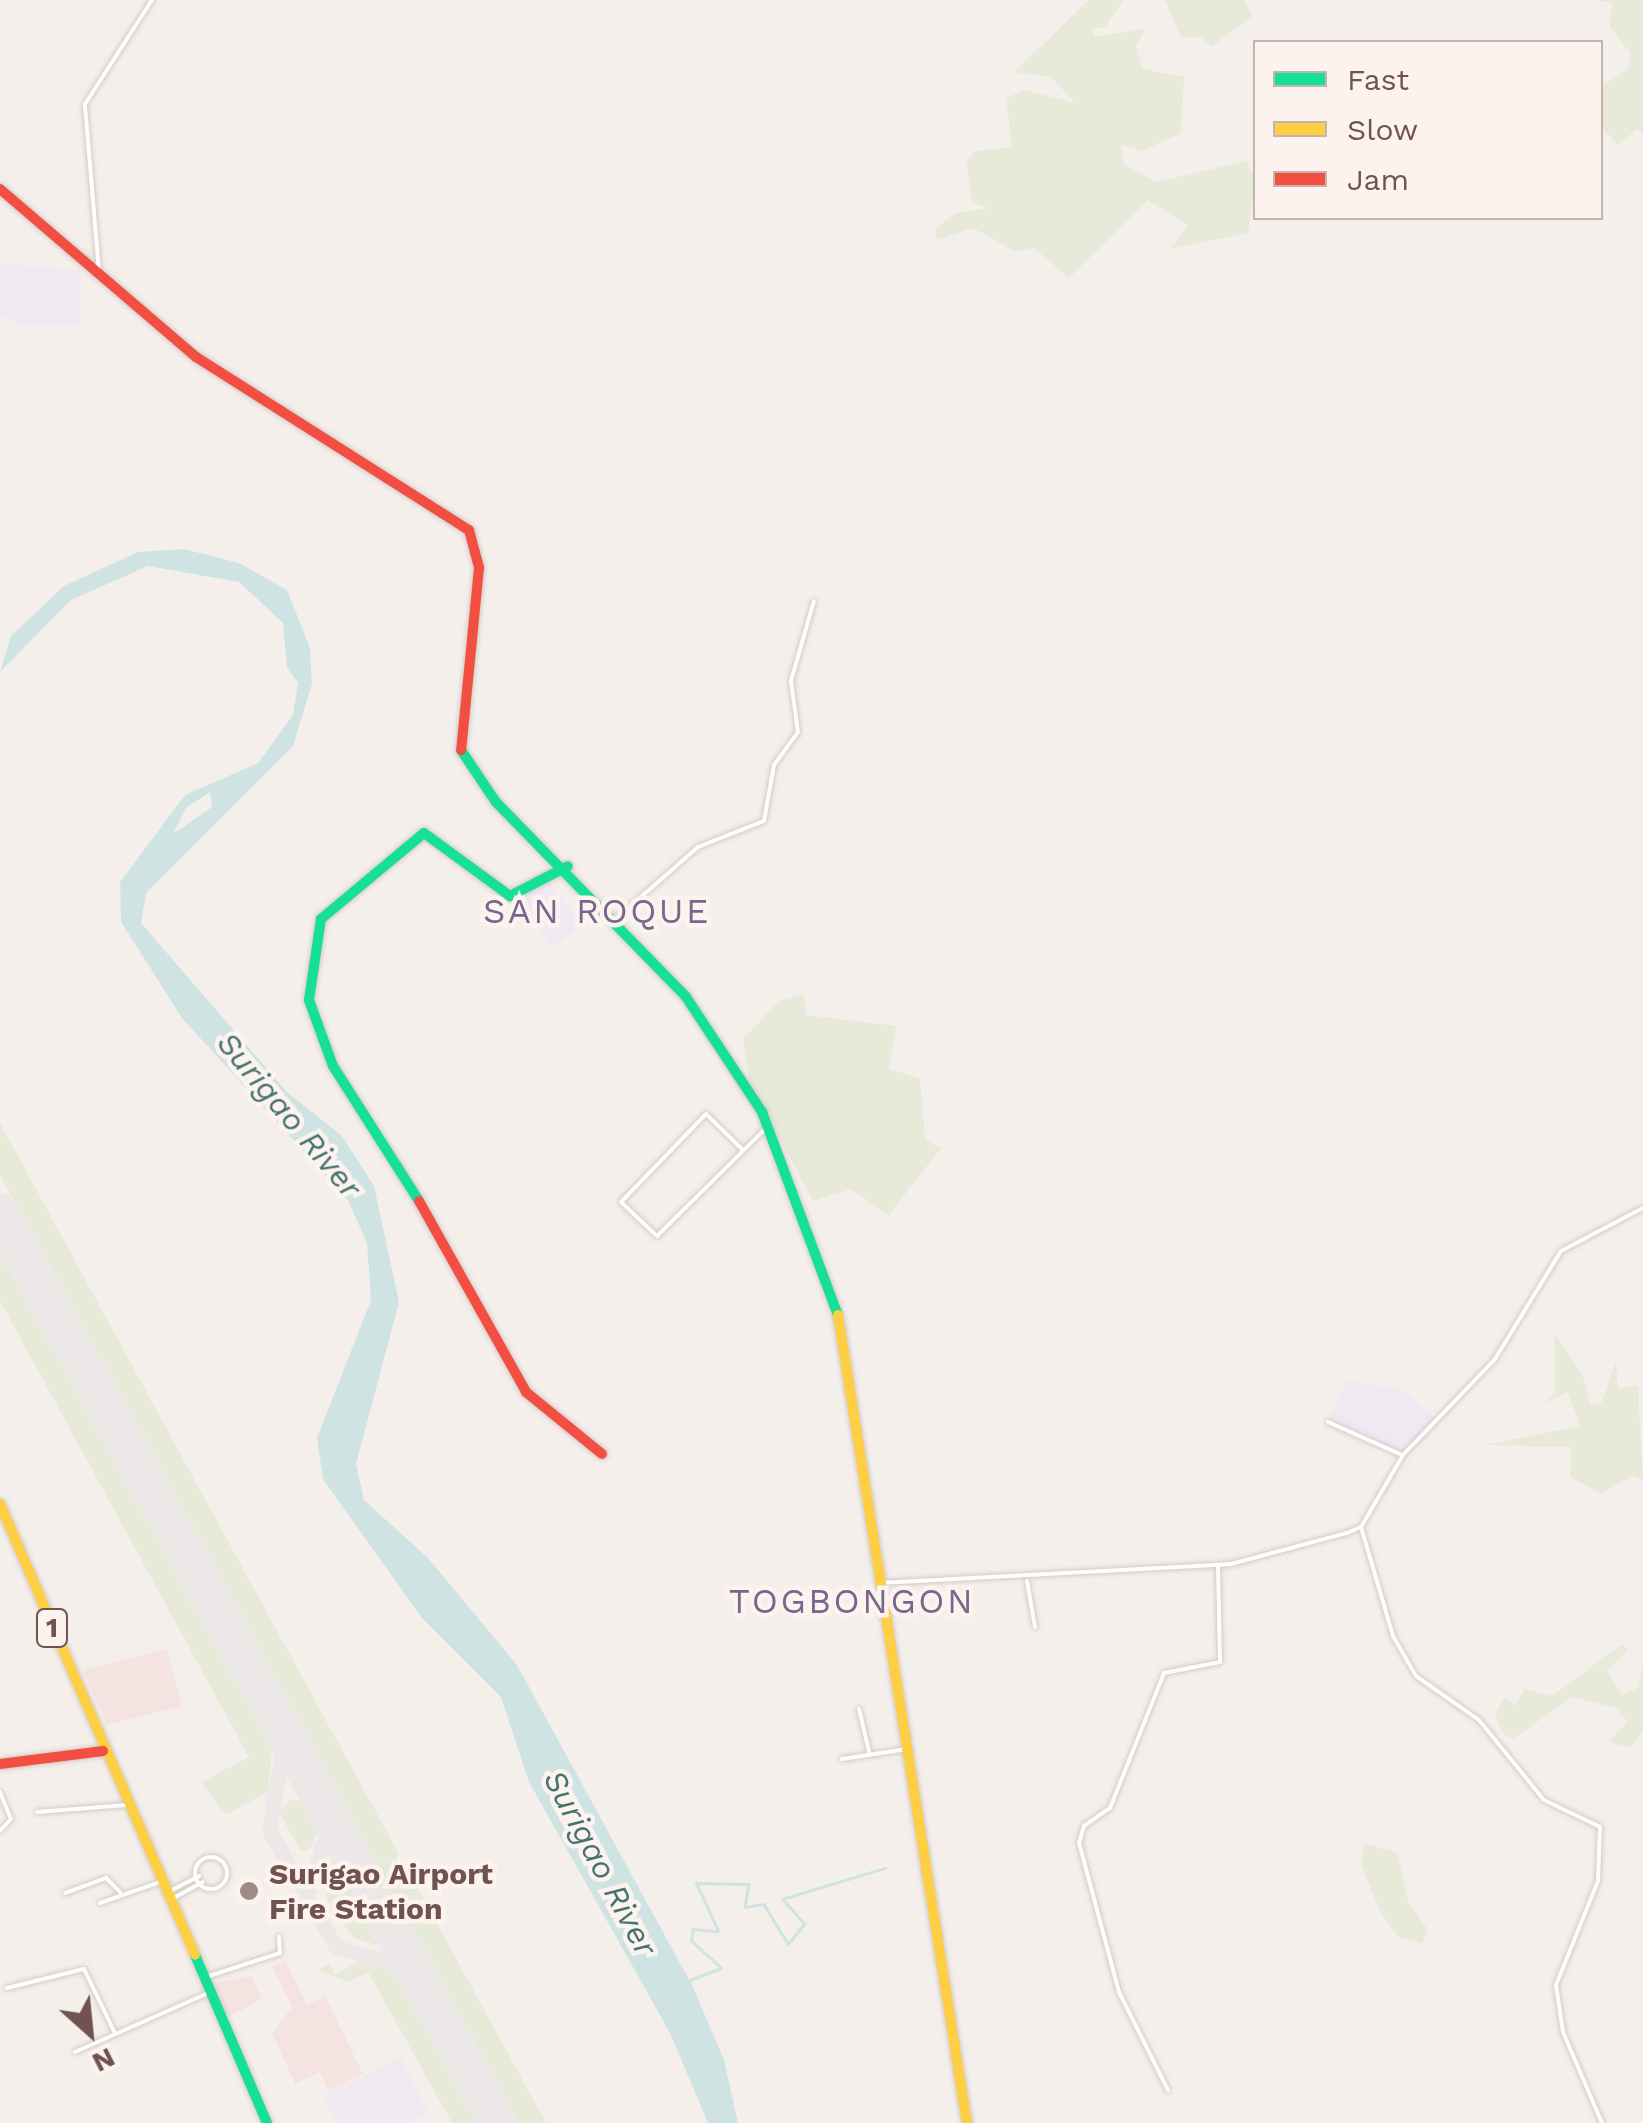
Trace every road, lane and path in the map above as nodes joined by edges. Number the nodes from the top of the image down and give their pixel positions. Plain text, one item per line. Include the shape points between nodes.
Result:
1 (152, 0) edge
2 (0, 189) edge
3 (98, 273) junction
4 (814, 601) dead end
5 (568, 866) junction
6 (617, 918) junction
7 (768, 1125) junction
8 (742, 1148) junction
9 (1643, 1208) edge
10 (1328, 1422) dead end
11 (602, 1454) dead end
12 (1403, 1455) junction
13 (0, 1504) edge
14 (1360, 1526) junction
15 (1218, 1565) junction
16 (1027, 1581) junction
17 (880, 1583) junction
18 (1035, 1628) dead end
19 (860, 1710) dead end
20 (907, 1749) junction
21 (103, 1751) junction
22 (870, 1755) junction
23 (842, 1759) dead end
24 (0, 1764) edge
25 (0, 1792) edge
26 (127, 1805) junction
27 (38, 1812) dead end
28 (0, 1831) edge
29 (199, 1876) junction
30 (160, 1882) junction
31 (203, 1882) junction
32 (120, 1892) junction
33 (65, 1893) dead end
34 (167, 1898) junction
35 (100, 1904) dead end
36 (278, 1937) dead end
37 (201, 1978) junction
38 (8, 1988) dead end
39 (208, 1993) junction
40 (115, 2033) junction
41 (75, 2052) dead end
42 (1168, 2090) dead end
43 (267, 2123) edge
44 (966, 2123) edge
45 (1602, 2123) edge

1 - 3 street via 85,104
2 - 3 main road
3 - 5 main road via 226,378 469,530 479,568 461,752 496,802
4 - 6 street via 790,681 798,732 774,765 764,822 698,846
5 - 6 main road
5 - 11 main road via 510,896 438,835 424,832 321,918 309,1000 333,1066 407,1178 489,1337 526,1392
6 - 7 main road via 703,1018
7 - 8 street
7 - 17 main road via 833,1286
8 - 8 street via 657,1236 621,1202 706,1114
9 - 12 street via 1561,1251 1485,1372
10 - 12 street
12 - 14 street
13 - 21 main road, 1
14 - 15 street via 1292,1554
14 - 45 street via 1393,1636 1416,1676 1479,1720 1544,1800 1600,1826 1598,1882 1556,1985 1563,2032
15 - 16 street
15 - 42 street via 1220,1662 1164,1674 1110,1808 1084,1826 1079,1844 1119,1992
16 - 17 street via 952,1574
16 - 18 street
17 - 20 main road
19 - 22 street
20 - 22 street
20 - 44 main road
21 - 24 main road
21 - 26 main road, 1
22 - 23 street
25 - 28 street via 12,1819
26 - 27 street
26 - 30 main road, 1
29 - 31 street
29 - 31 street via 193,1864 214,1853 227,1877 218,1887
29 - 34 street
30 - 32 street
30 - 34 main road, 1
31 - 34 street
32 - 33 street via 106,1878
32 - 35 street
34 - 37 main road, 1
36 - 37 street via 280,1953
37 - 39 main road, 1
38 - 40 street via 84,1968
39 - 40 street
39 - 43 main road, 1
40 - 41 street

